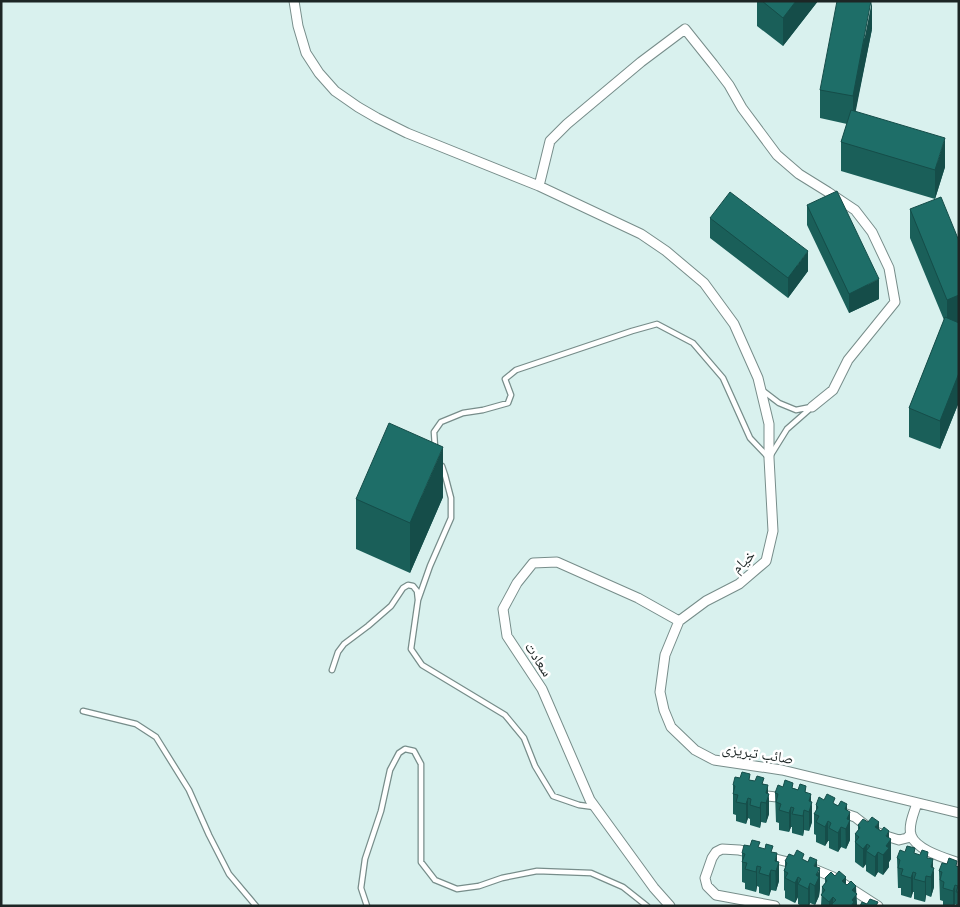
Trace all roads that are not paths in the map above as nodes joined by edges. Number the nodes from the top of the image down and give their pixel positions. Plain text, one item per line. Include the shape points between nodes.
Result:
1 (294, 1) edge
2 (539, 186) junction
3 (761, 390) junction
4 (812, 407) junction
5 (435, 450) edge
6 (438, 458) edge
7 (769, 458) junction
8 (418, 600) junction
9 (679, 622) junction
10 (332, 670) dead end
11 (83, 711) dead end
12 (748, 794) edge
13 (793, 798) edge
14 (917, 804) junction
15 (595, 807) junction
16 (828, 808) edge
17 (959, 813) edge
18 (911, 834) junction
19 (959, 863) edge
20 (256, 906) edge
21 (367, 906) edge
22 (647, 906) edge
23 (670, 906) edge
24 (775, 906) edge
25 (878, 906) edge

1 - 2 street, خیام via 306,53 336,91 358,107 407,133
2 - 3 street, خیام via 641,234 704,283 734,324
2 - 4 street via 550,141 640,62 685,29 777,155 799,174 855,210 872,232 889,268 895,302 848,360 833,390
3 - 4 lane via 796,410
3 - 7 street, خیام via 769,424
4 - 7 lane via 787,430
5 - 7 lane via 434,432 441,422 508,402 511,395 505,379 516,370 657,324 693,343 723,378 750,438
6 - 8 lane via 451,498 451,518
7 - 9 street, خیام via 773,531 766,561 739,584 706,600
8 - 10 lane via 413,586 403,588 391,606 344,644
8 - 15 lane via 411,649 422,665 505,715 524,738 535,766 553,796
9 - 14 street, صائب تبریزی via 665,655 660,692 671,727 695,750 714,760 782,770
9 - 15 street, سعادت via 638,598 557,562 533,563 503,609 507,636 542,689
11 - 20 lane via 136,724 156,737 189,790 229,874
12 - 13 street
14 - 17 street, صائب تبریزی
14 - 18 street
15 - 23 street, سعادت
16 - 18 street via 855,817 873,831 886,836 899,840
18 - 19 street via 917,844
21 - 22 lane via 362,888 365,858 381,811 390,770 399,753 405,749 414,751 421,764 421,862 435,880 457,889 537,870 591,872 623,887
24 - 25 street via 716,895 707,886 705,878 716,852 739,850 806,866 833,878

